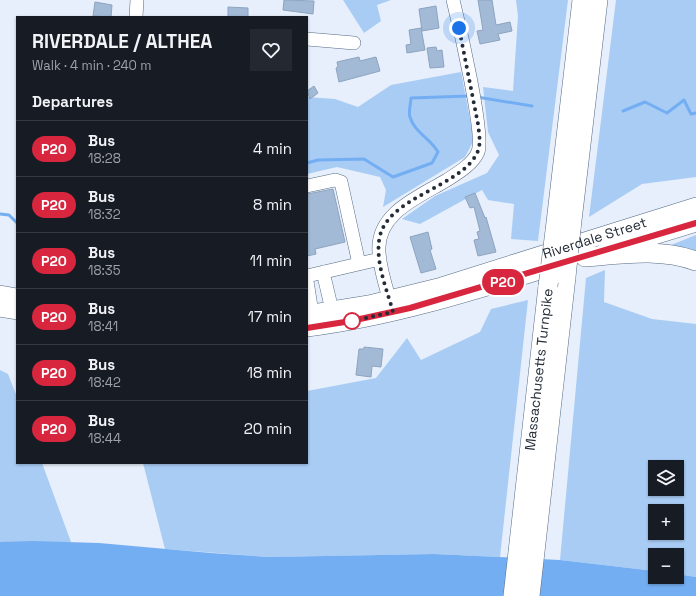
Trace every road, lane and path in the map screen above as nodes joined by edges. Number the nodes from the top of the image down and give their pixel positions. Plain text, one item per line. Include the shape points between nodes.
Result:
1 (137, 0) edge
2 (453, 0) edge
3 (582, 0) edge
4 (598, 0) edge
5 (136, 16) edge
6 (308, 39) edge
7 (354, 43) dead end
8 (308, 186) edge
9 (696, 206) edge
10 (696, 223) edge
11 (563, 230) junction
12 (585, 257) junction
13 (380, 260) junction
14 (696, 261) edge
15 (359, 264) junction
16 (323, 272) junction
17 (308, 276) edge
18 (0, 294) edge
19 (16, 297) edge
20 (308, 300) edge
21 (391, 306) junction
22 (0, 308) edge
23 (332, 310) junction
24 (16, 311) edge
25 (309, 318) edge
26 (539, 451) junction
27 (513, 596) edge
28 (530, 596) edge

1 - 5 street
2 - 13 street via 472,92 480,137 479,146 475,156 456,174 410,202 390,218 380,236
3 - 11 highway, Massachusetts Turnpike
4 - 11 highway, Massachusetts Turnpike
6 - 7 street
8 - 15 street via 335,180 341,182
9 - 21 main road, Riverdale Street via 447,284
10 - 12 main road, Riverdale Street
11 - 26 highway, Massachusetts Turnpike, bridge via 566,277
11 - 26 highway, Massachusetts Turnpike, bridge via 548,286
12 - 14 highway via 650,253
12 - 21 main road, Riverdale Street
13 - 15 street
13 - 21 street
15 - 16 street
16 - 17 street
16 - 23 street
18 - 19 main road
20 - 25 street
21 - 23 main road, Riverdale Street
21 - 25 main road, Riverdale Street
22 - 24 main road
23 - 25 main road, Riverdale Street
26 - 27 highway, Massachusetts Turnpike
26 - 28 highway, Massachusetts Turnpike

